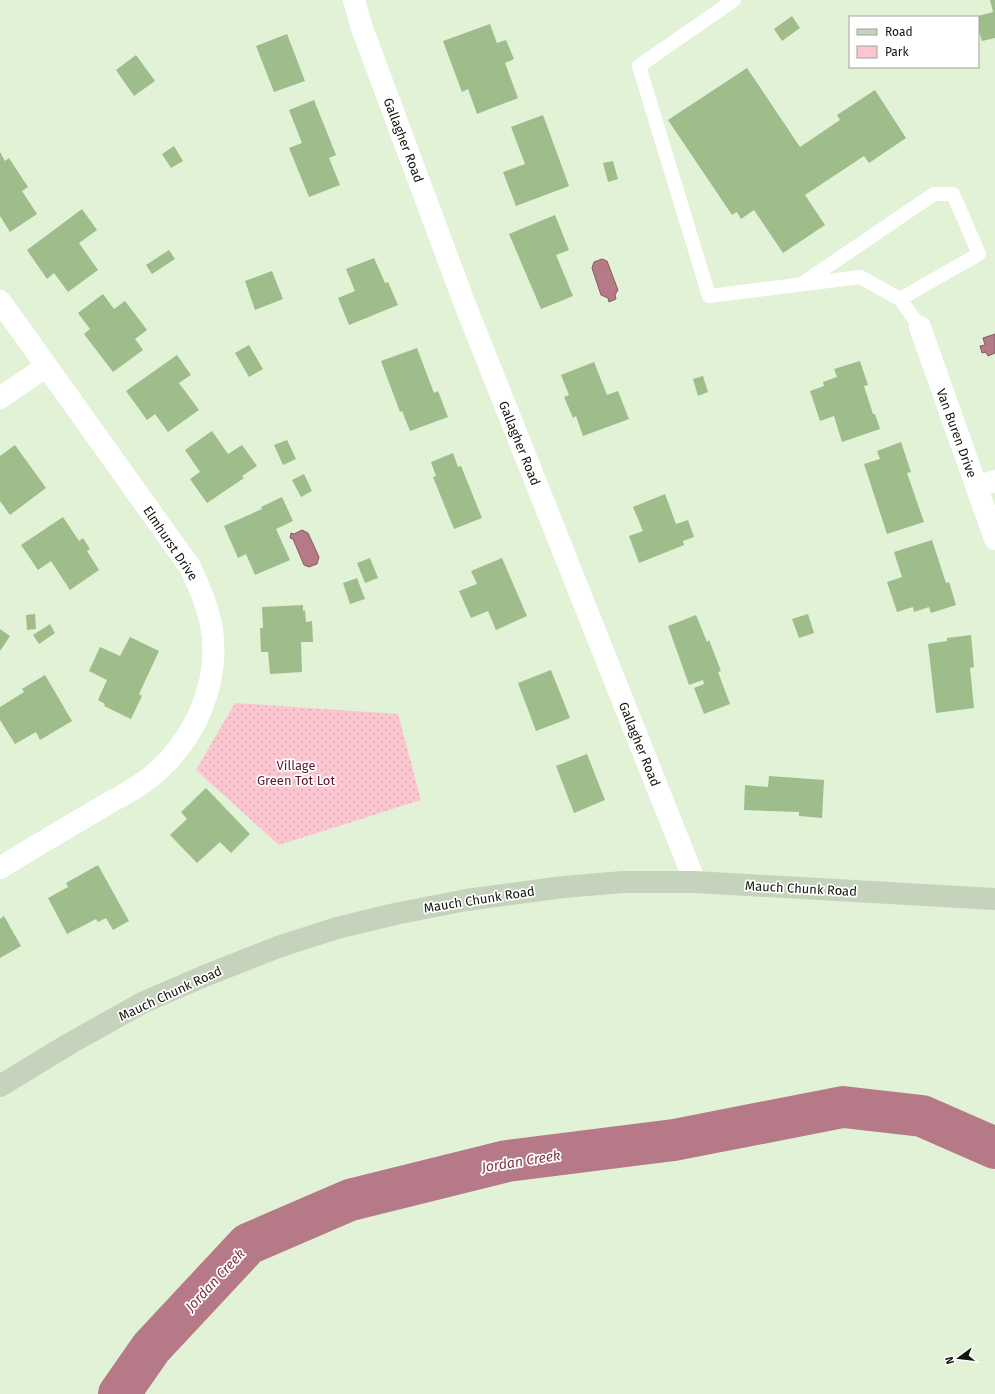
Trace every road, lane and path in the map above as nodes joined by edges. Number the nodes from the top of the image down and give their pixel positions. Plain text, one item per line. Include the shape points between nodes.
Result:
1 (354, 0) edge
2 (734, 0) edge
3 (801, 284) junction
4 (900, 299) junction
5 (0, 301) edge
6 (920, 327) joint
7 (47, 366) junction
8 (0, 398) edge
9 (986, 484) edge
10 (995, 539) edge
11 (0, 868) edge
12 (695, 882) junction
13 (995, 899) edge
14 (0, 1086) edge

1 - 12 street, Gallagher Road via 364,35 464,302
2 - 3 lane via 639,66 709,296
3 - 4 lane via 860,277
3 - 4 lane via 934,194 953,194 979,254
4 - 6 lane
5 - 7 street, Elmhurst Drive
6 - 9 street, Van Buren Drive
7 - 8 street
7 - 11 street, Elmhurst Drive via 190,568 202,592 211,624 211,679 192,731 172,758 148,780
9 - 10 street, Van Buren Drive
12 - 13 main road, Mauch Chunk Road
12 - 14 main road, Mauch Chunk Road via 623,882 563,887 466,900 337,928 278,947 142,1003

